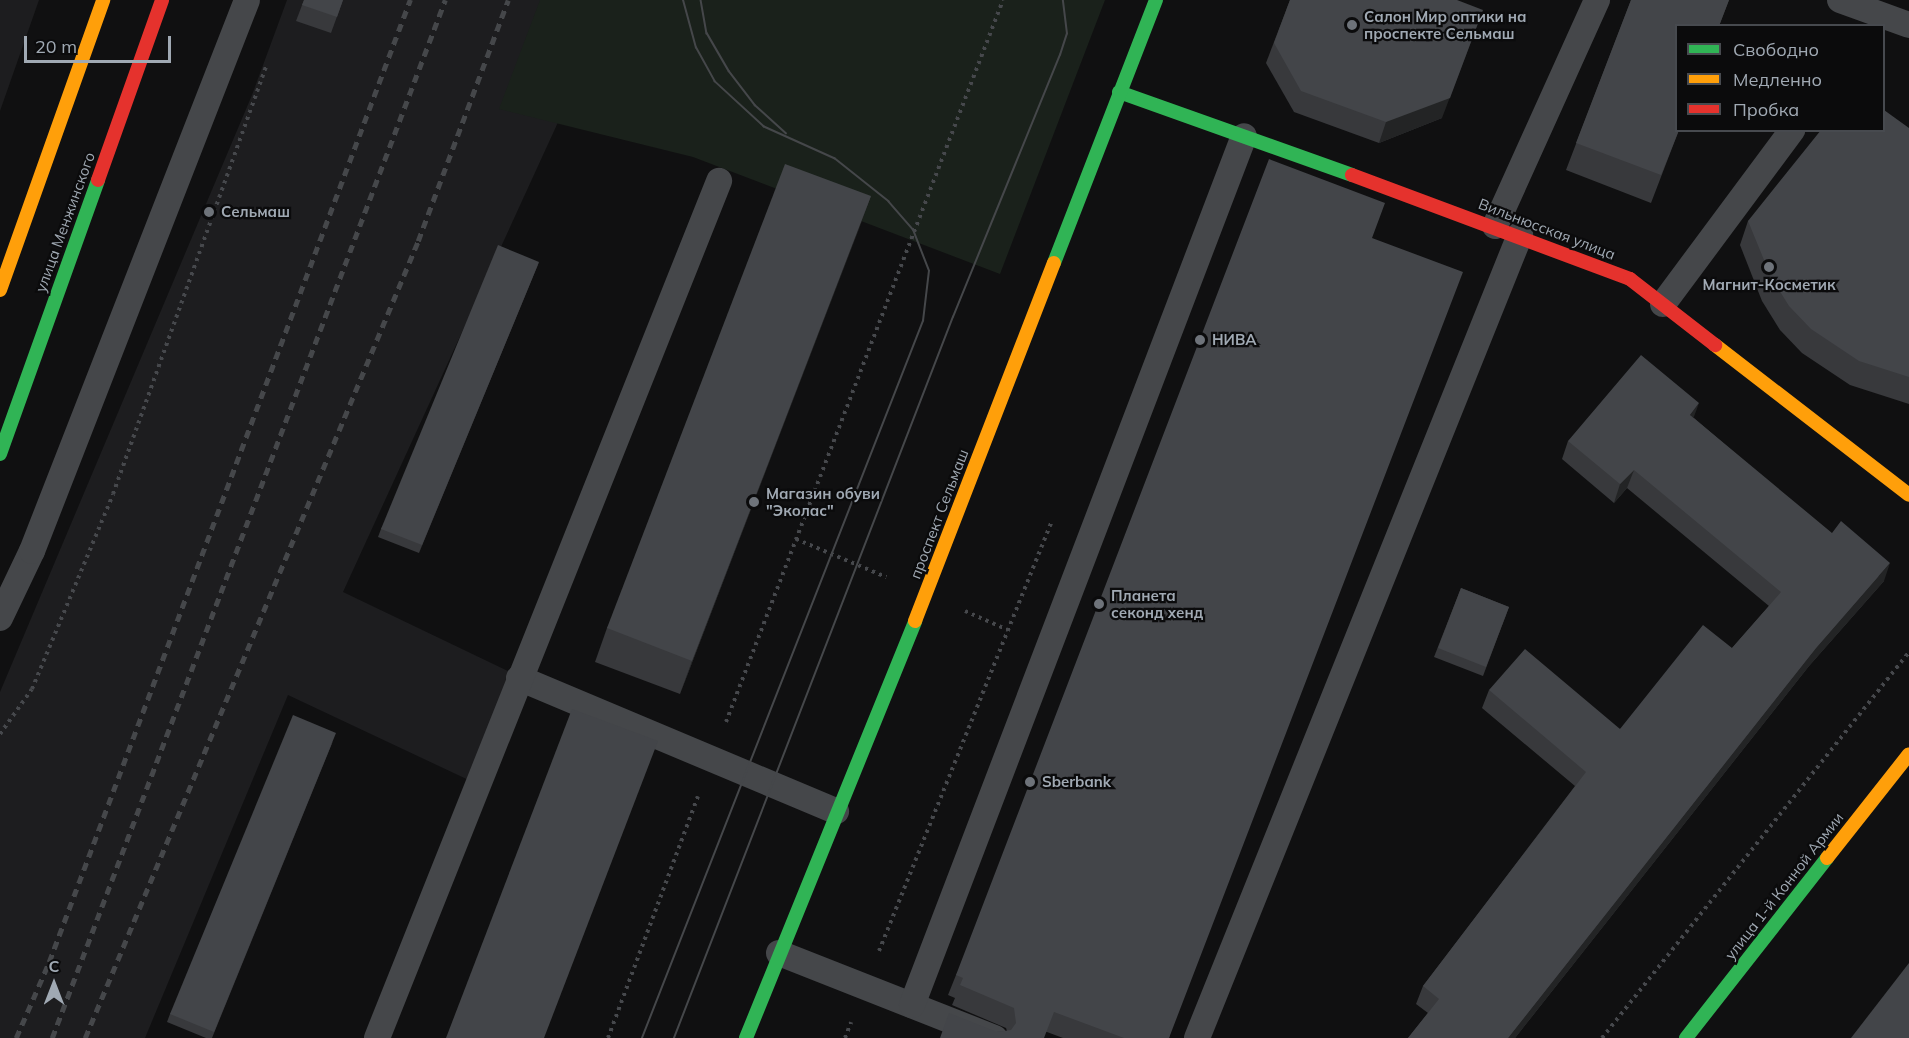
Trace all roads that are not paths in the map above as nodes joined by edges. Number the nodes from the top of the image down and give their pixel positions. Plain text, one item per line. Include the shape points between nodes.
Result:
1 (103, 0) edge
2 (162, 0) edge
3 (247, 0) edge
4 (1156, 0) edge
5 (1597, 0) edge
6 (1840, 0) edge
7 (1869, 12) edge
8 (1909, 25) edge
9 (1119, 92) junction
10 (1791, 132) edge
11 (1244, 136) junction
12 (719, 181) dead end
13 (1495, 226) junction
14 (1520, 236) junction
15 (0, 290) edge
16 (1663, 304) junction
17 (0, 454) edge
18 (1909, 495) edge
19 (0, 618) edge
20 (519, 678) junction
21 (1909, 754) edge
22 (836, 811) junction
23 (779, 953) junction
24 (912, 1005) junction
25 (377, 1038) edge
26 (746, 1038) edge
27 (995, 1038) edge
28 (1197, 1038) edge
29 (1686, 1038) edge

1 - 15 main road
2 - 17 main road, улица Менжинского
3 - 19 lane via 32,551
4 - 9 main road, проспект Сельмаш
5 - 13 lane
6 - 7 lane
7 - 8 lane
9 - 11 main road, Вильнюсская улица
9 - 22 main road, проспект Сельмаш via 926,594
10 - 16 lane
11 - 13 main road, Вильнюсская улица
11 - 24 lane
12 - 20 lane
13 - 14 main road, Вильнюсская улица
14 - 16 main road, Вильнюсская улица via 1630,279
14 - 28 lane
16 - 18 main road, Вильнюсская улица
20 - 22 lane
20 - 25 lane
21 - 29 main road, улица 1-й Конной Армии
22 - 23 main road, проспект Сельмаш
23 - 24 lane
23 - 26 main road, проспект Сельмаш
24 - 27 lane

